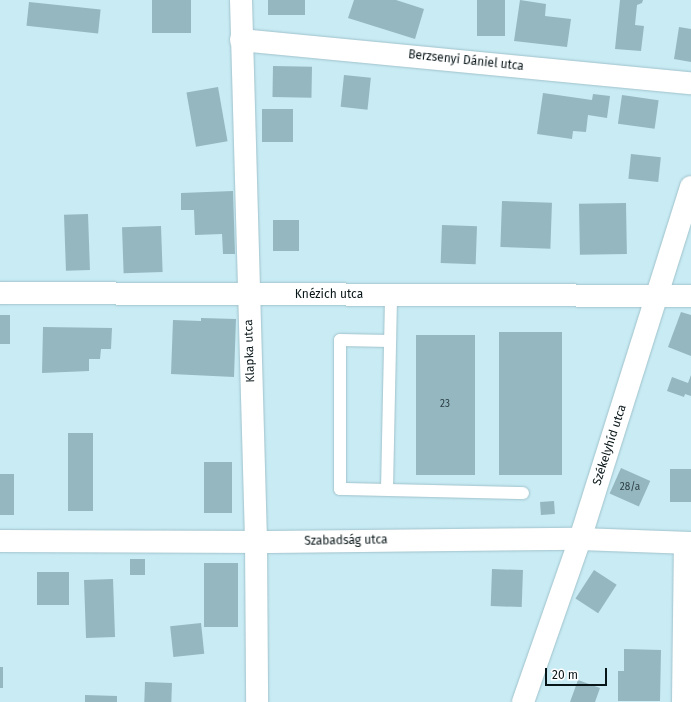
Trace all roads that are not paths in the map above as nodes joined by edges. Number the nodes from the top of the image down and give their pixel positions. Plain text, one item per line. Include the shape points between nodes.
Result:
1 (241, 0) edge
2 (241, 40) junction
3 (691, 83) edge
4 (691, 186) edge
5 (0, 293) edge
6 (248, 295) junction
7 (391, 296) junction
8 (658, 296) junction
9 (691, 296) edge
10 (390, 341) junction
11 (387, 489) junction
12 (523, 493) dead end
13 (580, 539) junction
14 (0, 541) edge
15 (256, 542) junction
16 (688, 543) edge
17 (257, 702) edge
18 (523, 702) edge
19 (683, 702) edge

1 - 2 street, Klapka utca
2 - 3 street, Berzsenyi Dániel utca
2 - 6 street, Klapka utca
4 - 8 street, Székelyhíd utca
5 - 6 street, Knézich utca
6 - 7 street, Knézich utca
6 - 15 street, Klapka utca
7 - 8 street, Knézich utca
7 - 10 lane
8 - 9 street, Knézich utca
8 - 13 street, Székelyhíd utca
10 - 11 lane
10 - 11 lane via 340,340 340,489
11 - 12 lane
13 - 15 street, Szabadság utca
13 - 16 street, Szabadság utca
13 - 18 street, Székelyhíd utca
14 - 15 street, Szabadság utca
15 - 17 street, Klapka utca
16 - 19 street

